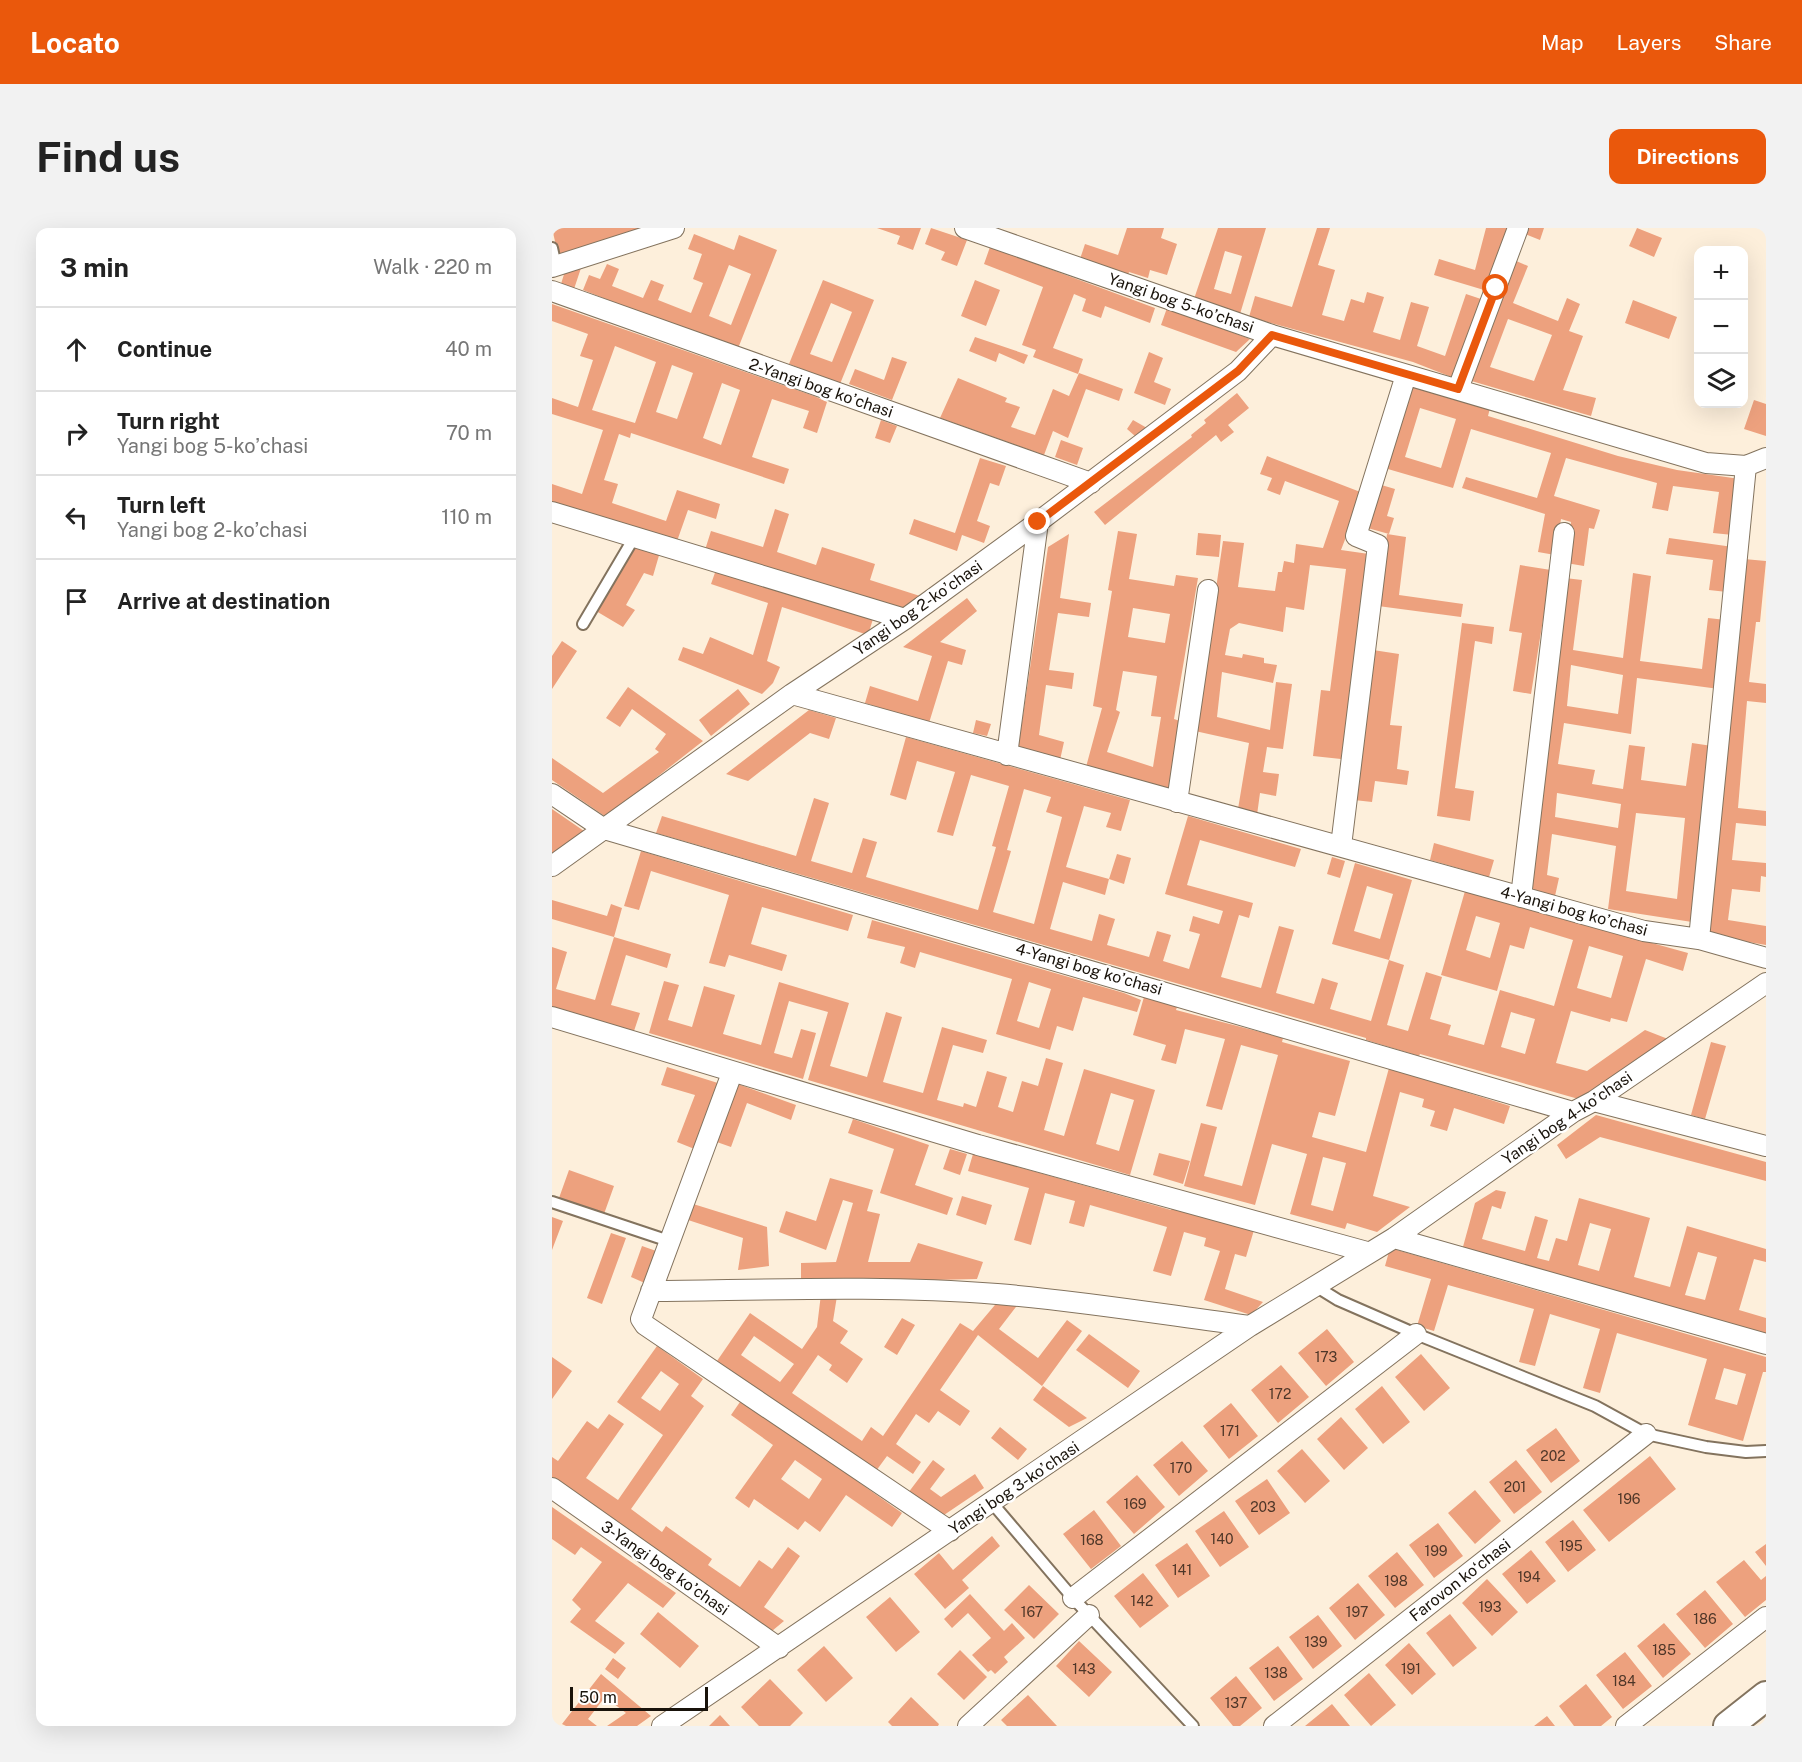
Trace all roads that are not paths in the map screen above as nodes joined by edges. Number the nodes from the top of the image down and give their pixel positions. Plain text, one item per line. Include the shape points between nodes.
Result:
1 (674, 228) edge
2 (965, 228) edge
3 (1518, 228) edge
4 (553, 260) edge
5 (552, 291) edge
6 (1272, 335) junction
7 (1406, 375) junction
8 (1458, 389) junction
9 (1766, 458) edge
10 (1746, 466) junction
11 (1091, 483) junction
12 (552, 512) edge
13 (1038, 522) junction
14 (1564, 533) dead end
15 (635, 536) junction
16 (1208, 590) dead end
17 (905, 619) junction
18 (583, 624) dead end
19 (792, 694) junction
20 (1007, 755) junction
21 (552, 794) edge
22 (1177, 802) junction
23 (604, 829) junction
24 (1341, 846) junction
25 (552, 866) edge
26 (1521, 897) junction
27 (1700, 939) junction
28 (1766, 958) edge
29 (1766, 983) edge
30 (552, 1017) edge
31 (732, 1073) junction
32 (1594, 1101) junction
33 (1573, 1112) junction
34 (1766, 1146) edge
35 (552, 1202) edge
36 (1394, 1238) junction
37 (669, 1241) junction
38 (1367, 1252) junction
39 (1317, 1287) junction
40 (651, 1291) junction
41 (1250, 1326) junction
42 (1416, 1334) junction
43 (1766, 1344) edge
44 (1646, 1434) junction
45 (1766, 1451) edge
46 (552, 1488) edge
47 (993, 1504) junction
48 (950, 1531) junction
49 (1073, 1598) junction
50 (1089, 1615) junction
51 (1766, 1617) edge
52 (779, 1648) junction
53 (1766, 1696) edge
54 (663, 1726) edge
55 (968, 1726) edge
56 (1193, 1726) edge
57 (1274, 1726) edge
58 (1626, 1726) edge
59 (1728, 1726) edge

1 - 4 street
2 - 6 street, Yangi bog 5-koʼchasi
3 - 8 street
5 - 11 street, 2-Yangi bog koʼchasi
6 - 7 street, Yangi bog 5-koʼchasi
6 - 11 street, Yangi bog 2-koʼchasi via 1238,371
7 - 8 street, Yangi bog 5-koʼchasi
7 - 24 street via 1356,536 1378,545
8 - 10 street, Yangi bog 5-koʼchasi via 1706,463
9 - 10 street
10 - 27 street
11 - 13 street, Yangi bog 2-koʼchasi
12 - 15 street
13 - 17 street, Yangi bog 2-koʼchasi
13 - 20 street
14 - 26 street
15 - 17 street
15 - 18 lane
16 - 22 street
17 - 19 street, Yangi bog 2-koʼchasi
19 - 20 street, 4-Yangi bog koʼchasi
19 - 23 street, Yangi bog 2-koʼchasi
20 - 22 street, 4-Yangi bog koʼchasi
21 - 23 street
22 - 24 street, 4-Yangi bog koʼchasi
23 - 25 street, Yangi bog 2-koʼchasi
23 - 33 street, 4-Yangi bog koʼchasi
24 - 26 street, 4-Yangi bog koʼchasi
26 - 27 street, 4-Yangi bog koʼchasi via 1644,931
27 - 28 street, 4-Yangi bog koʼchasi
29 - 32 street, Yangi bog 4-koʼchasi
30 - 31 street
31 - 37 street
31 - 38 street
32 - 33 street, Yangi bog 4-koʼchasi
32 - 34 street
33 - 36 street, Yangi bog 4-koʼchasi
35 - 37 lane
36 - 38 street, Yangi bog 4-koʼchasi
36 - 43 street
37 - 40 street
38 - 39 street, Yangi bog 3-koʼchasi
39 - 41 street, Yangi bog 3-koʼchasi
39 - 42 lane
40 - 41 street via 815,1289 977,1293
40 - 48 street via 641,1318 645,1325
41 - 47 street, Yangi bog 3-koʼchasi
42 - 44 lane via 1595,1406
42 - 49 street
44 - 45 lane via 1706,1447
44 - 57 street, Farovon koʻchasi
46 - 52 street, 3-Yangi bog koʼchasi
47 - 48 street, Yangi bog 3-koʼchasi
47 - 49 lane
48 - 52 street, Yangi bog 3-koʼchasi
49 - 50 lane
50 - 55 street
50 - 56 lane
51 - 58 street
52 - 54 street, Yangi bog 3-koʼchasi
53 - 59 main road

